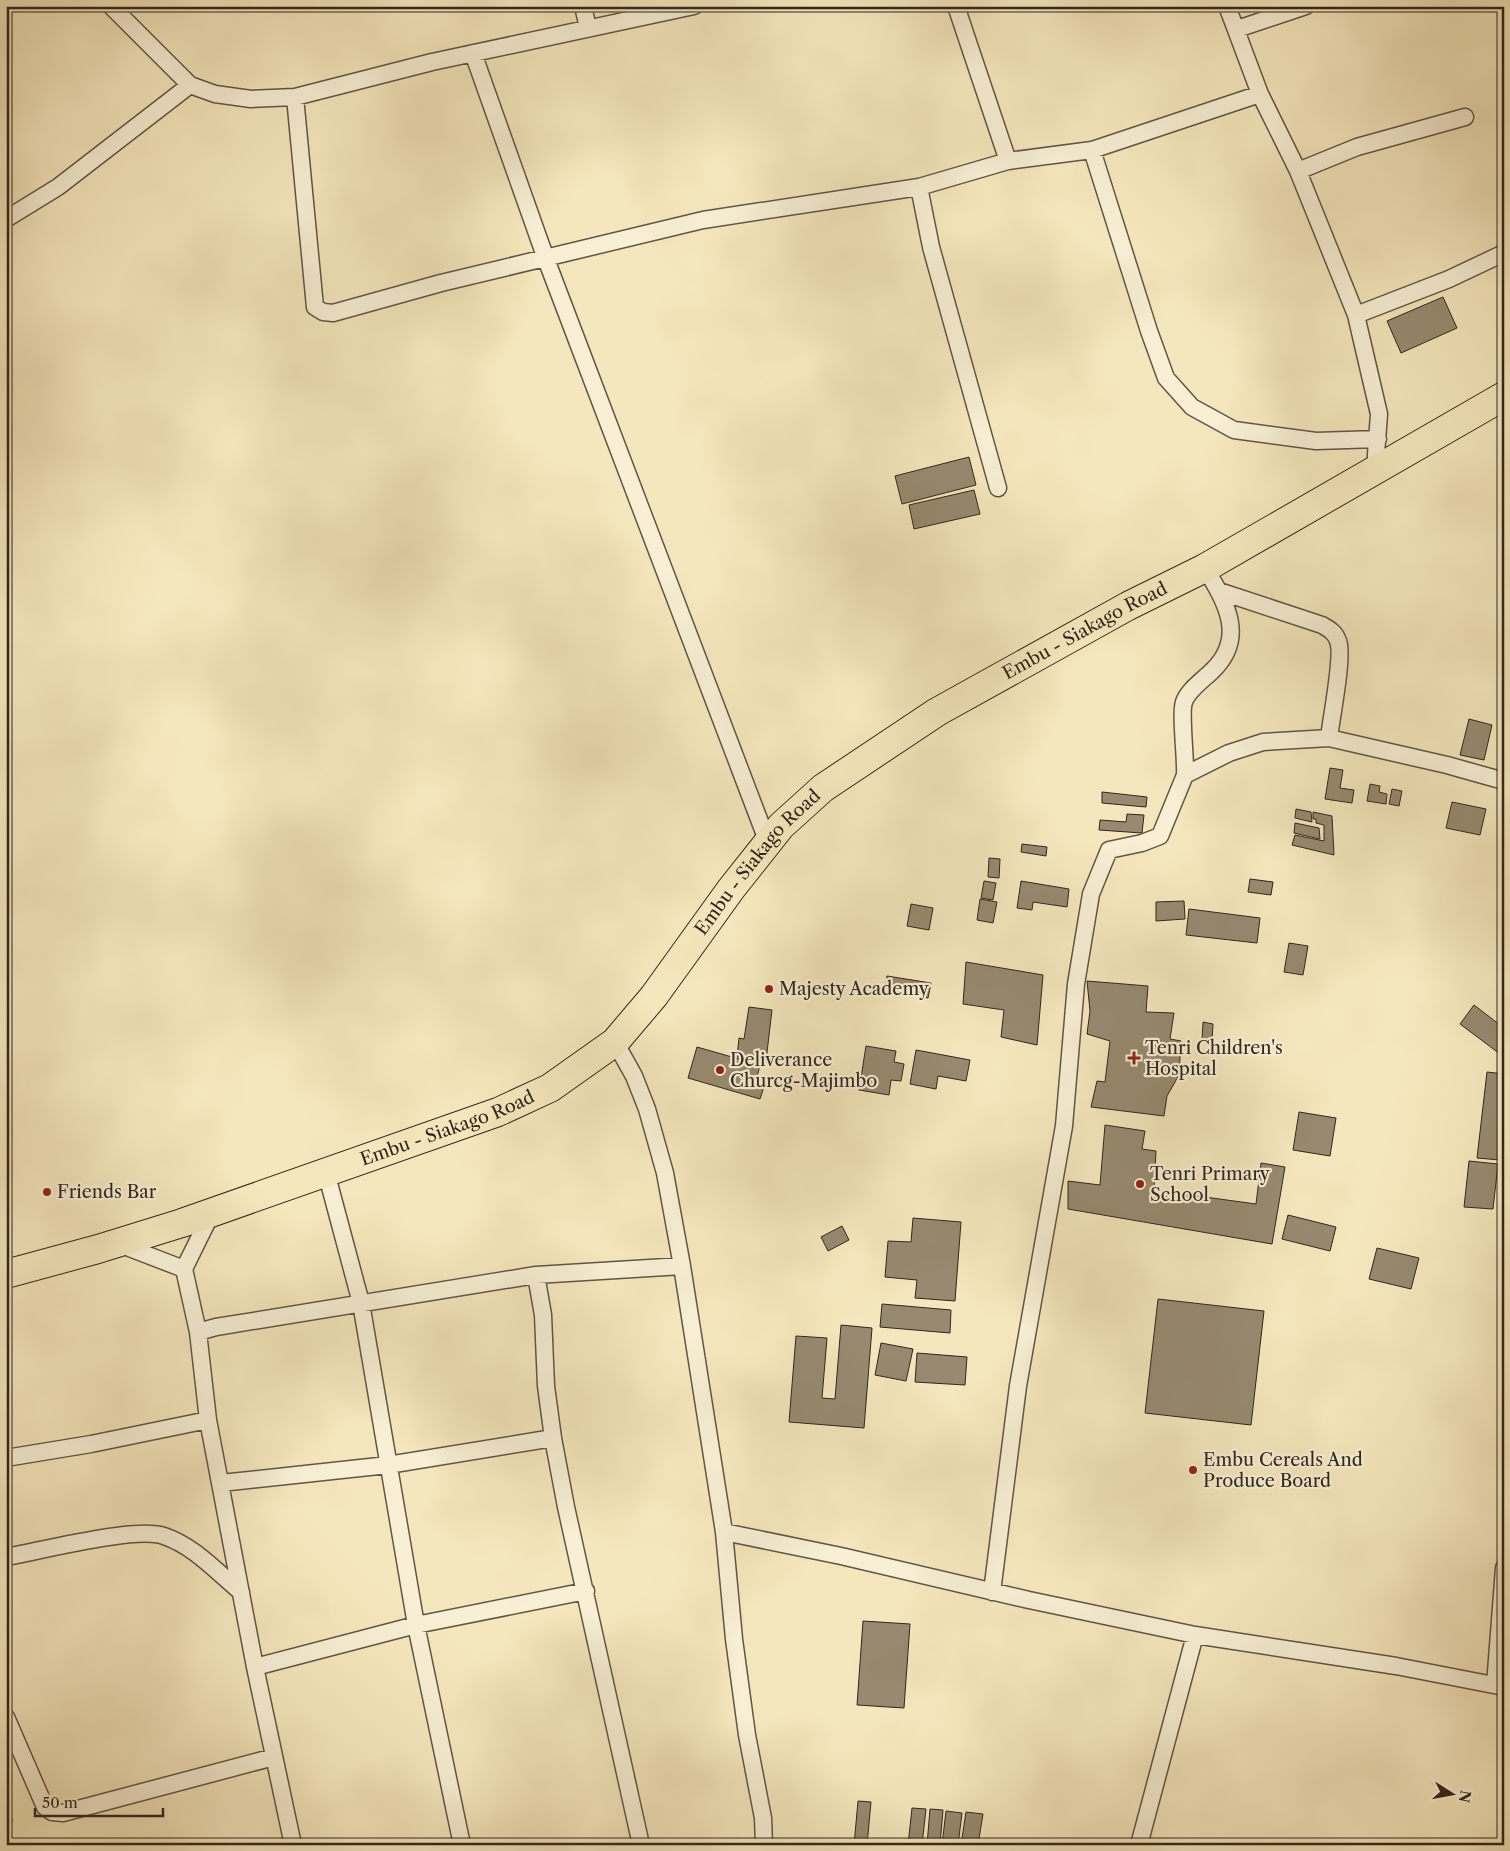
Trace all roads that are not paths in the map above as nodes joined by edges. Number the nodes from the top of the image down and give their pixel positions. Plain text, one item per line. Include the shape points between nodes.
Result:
1 (111, 6) edge
2 (583, 6) edge
3 (694, 6) edge
4 (956, 6) edge
5 (1228, 6) edge
6 (1306, 6) edge
7 (588, 28) junction
8 (1237, 29) junction
9 (473, 53) junction
10 (190, 85) junction
11 (1260, 94) junction
12 (295, 97) junction
13 (1465, 117) dead end
14 (1092, 150) junction
15 (1008, 160) junction
16 (1298, 171) junction
17 (919, 187) junction
18 (6, 219) edge
19 (1504, 253) edge
20 (546, 259) junction
21 (1356, 315) junction
22 (1504, 396) edge
23 (1378, 439) junction
24 (1375, 468) junction
25 (998, 488) dead end
26 (1212, 579) junction
27 (1329, 738) junction
28 (1185, 775) junction
29 (1504, 781) edge
30 (768, 843) junction
31 (615, 1042) junction
32 (326, 1172) junction
33 (212, 1212) junction
34 (117, 1243) junction
35 (682, 1266) junction
36 (184, 1268) junction
37 (6, 1274) edge
38 (536, 1275) junction
39 (361, 1303) junction
40 (198, 1332) junction
41 (208, 1420) junction
42 (553, 1438) junction
43 (6, 1458) edge
44 (388, 1465) junction
45 (221, 1483) junction
46 (724, 1532) junction
47 (6, 1558) edge
48 (1504, 1568) edge
49 (586, 1590) junction
50 (241, 1592) junction
51 (992, 1592) junction
52 (416, 1625) junction
53 (1195, 1635) junction
54 (255, 1667) junction
55 (1499, 1686) edge
56 (6, 1717) edge
57 (274, 1757) junction
58 (293, 1845) edge
59 (462, 1845) edge
60 (641, 1845) edge
61 (764, 1845) edge
62 (1139, 1845) edge

1 - 10 street
2 - 7 street
3 - 7 street
4 - 15 street
5 - 8 street
6 - 8 street
7 - 9 street
8 - 11 street
9 - 12 street
9 - 20 street
10 - 12 street via 234,98
10 - 18 street via 58,187
11 - 14 street
11 - 16 street
12 - 20 street via 315,307 333,313
13 - 16 street via 1357,148
14 - 15 street
14 - 23 street via 1166,378 1192,407 1234,430 1316,441
15 - 17 street
16 - 21 street
17 - 20 street via 703,220
17 - 25 street via 931,247
19 - 21 street via 1449,279
20 - 30 street
21 - 23 street via 1379,414
22 - 24 highway, Embu - Siakago Road
23 - 24 street
24 - 26 highway, Embu - Siakago Road
26 - 27 street via 1334,632 1339,642 1340,658
26 - 28 street via 1230,619 1231,639 1227,655 1184,702
26 - 30 highway, Embu - Siakago Road via 1128,606 937,712 823,788 781,826
27 - 28 street via 1263,742 1229,753
27 - 29 street
28 - 51 street via 1160,836 1109,850 1090,894 1076,984 1064,1126 1018,1386
30 - 31 highway, Embu - Siakago Road via 654,996
31 - 32 highway, Embu - Siakago Road via 550,1088 498,1112
31 - 35 street via 647,1109 664,1173
32 - 33 highway, Embu - Siakago Road
32 - 39 street
33 - 34 highway, Embu - Siakago Road
33 - 36 street
34 - 36 street
34 - 37 highway, Embu - Siakago Road
35 - 38 street
35 - 46 street
36 - 40 street
38 - 39 street
38 - 42 street via 543,1316 546,1386
39 - 40 street
39 - 44 street
40 - 41 street
41 - 43 street
41 - 45 street
42 - 44 street
42 - 49 street
44 - 45 street
44 - 52 street
45 - 50 street
46 - 51 street
46 - 61 street via 734,1639 747,1735 763,1818
47 - 50 street via 116,1536 163,1535 185,1546
48 - 55 street
49 - 52 street
49 - 60 street
50 - 54 street
51 - 53 street
52 - 54 street
52 - 59 street
53 - 55 street via 1396,1666
53 - 62 street
54 - 57 street
56 - 57 street via 45,1807 52,1812 62,1813
57 - 58 street

